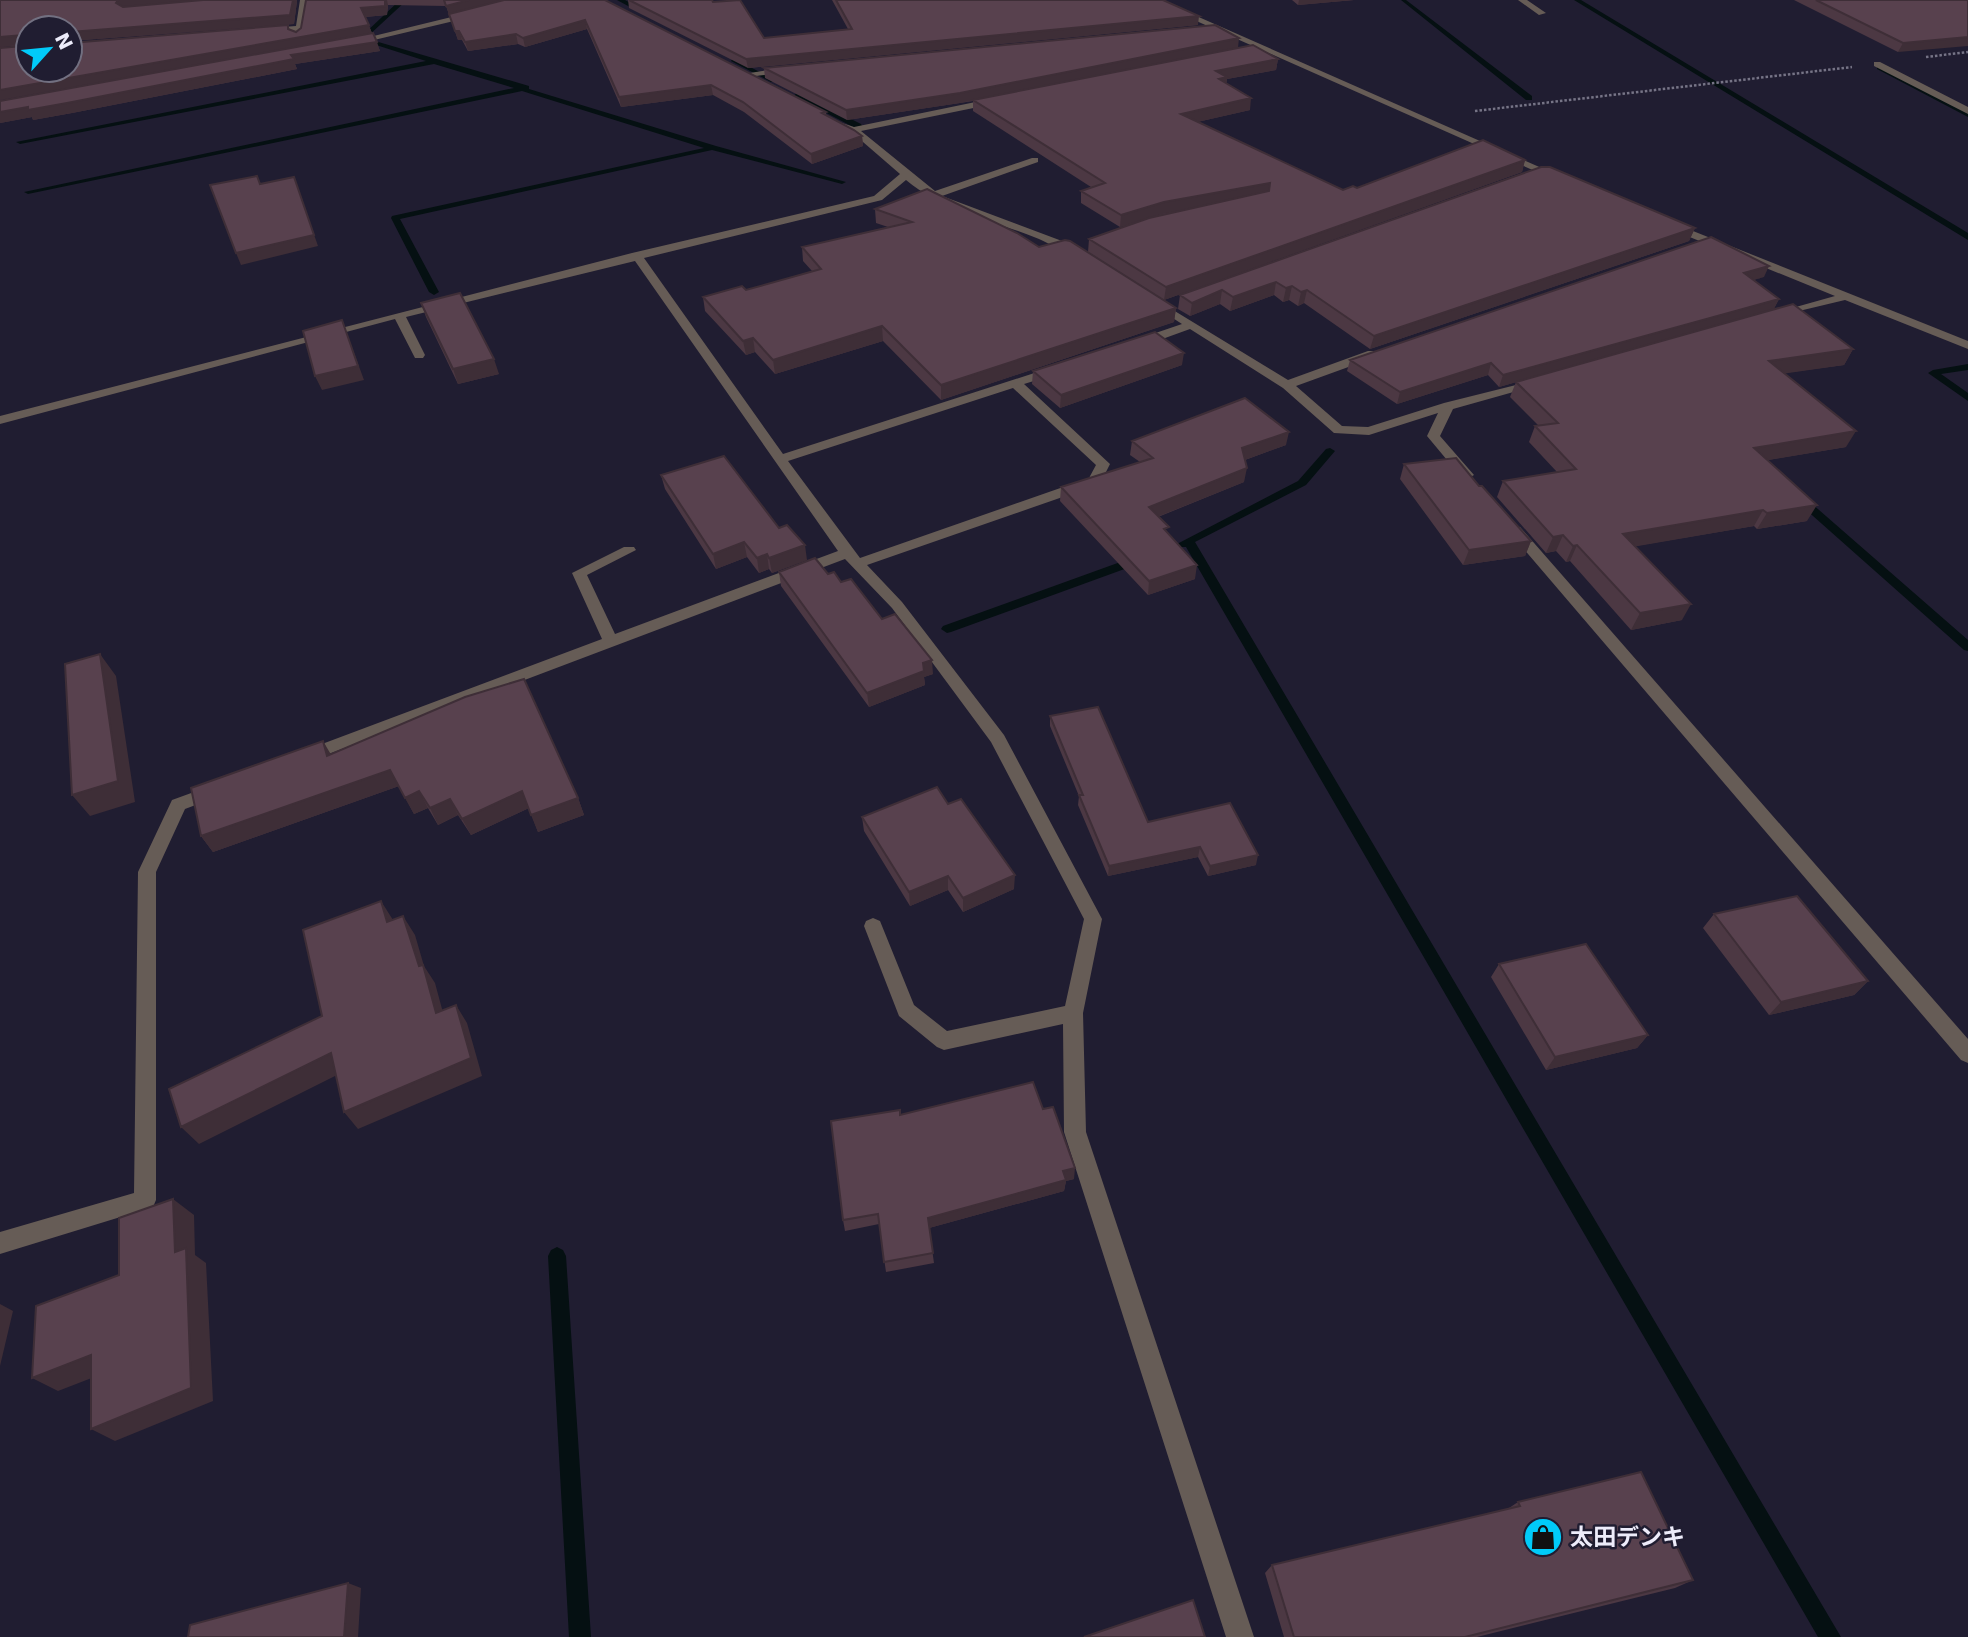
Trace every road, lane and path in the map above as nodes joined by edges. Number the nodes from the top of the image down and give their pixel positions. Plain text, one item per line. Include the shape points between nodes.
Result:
1 (304, 0) edge
2 (1153, 0) edge
3 (1522, 0) edge
4 (477, 12) edge
5 (1542, 13) dead end
6 (299, 28) junction
7 (1220, 29) junction
8 (259, 31) edge
9 (1193, 31) edge
10 (349, 43) edge
11 (1263, 48) junction
12 (1250, 50) edge
13 (296, 51) edge
14 (1968, 52) edge
15 (1877, 64) junction
16 (736, 68) edge
17 (795, 69) edge
18 (747, 74) junction
19 (771, 86) edge
20 (1010, 98) edge
21 (1968, 111) edge
22 (831, 118) edge
23 (1422, 118) junction
24 (855, 130) junction
25 (1035, 160) edge
26 (1543, 171) junction
27 (904, 176) junction
28 (1530, 176) edge
29 (1568, 182) edge
30 (934, 195) junction
31 (1656, 220) edge
32 (1707, 241) junction
33 (1693, 246) edge
34 (1081, 252) edge
35 (636, 255) junction
36 (1140, 292) edge
37 (1846, 296) junction
38 (1176, 302) edge
39 (1163, 307) junction
40 (399, 315) junction
41 (1766, 319) edge
42 (1192, 326) junction
43 (1968, 345) edge
44 (1129, 346) edge
45 (1389, 348) edge
46 (419, 355) dead end
47 (1066, 366) edge
48 (1552, 380) edge
49 (1015, 383) junction
50 (1287, 385) junction
51 (1448, 406) junction
52 (0, 420) edge
53 (780, 459) junction
54 (1478, 488) edge
55 (1506, 520) edge
56 (628, 550) dead end
57 (852, 558) junction
58 (611, 642) junction
59 (293, 762) edge
60 (229, 786) edge
61 (873, 926) dead end
62 (1073, 1013) junction
63 (1968, 1054) edge
64 (0, 1243) edge
65 (1240, 1637) edge

1 - 6 street
2 - 7 street
3 - 5 street
4 - 10 street
6 - 8 street
6 - 13 street
7 - 9 street
7 - 11 street
11 - 12 street
11 - 23 street
14 - 15 path
15 - 21 street
15 - 23 path
16 - 18 street
17 - 18 street
18 - 19 street
20 - 24 street
22 - 24 street
23 - 26 street
24 - 27 street
25 - 30 street
26 - 28 street
26 - 29 street
27 - 30 street
27 - 35 street via 878,198
30 - 34 street
31 - 32 street
32 - 33 street
32 - 37 street
35 - 40 street
35 - 53 street
36 - 39 street
37 - 41 street
37 - 43 street
38 - 39 street
39 - 42 street
40 - 46 street
40 - 52 street
42 - 44 street
42 - 50 street
45 - 50 street
47 - 49 street
48 - 51 street
49 - 53 street
49 - 57 street via 1102,464 1095,481
50 - 51 street via 1339,430 1370,431
51 - 54 street via 1433,436
53 - 57 street
55 - 63 street
56 - 58 street via 579,573
57 - 58 street
57 - 62 street via 897,605 998,739 1093,919
58 - 59 street
60 - 64 street via 178,805 147,872 145,1200
61 - 62 street via 906,1010 944,1041
62 - 65 street via 1075,1132

